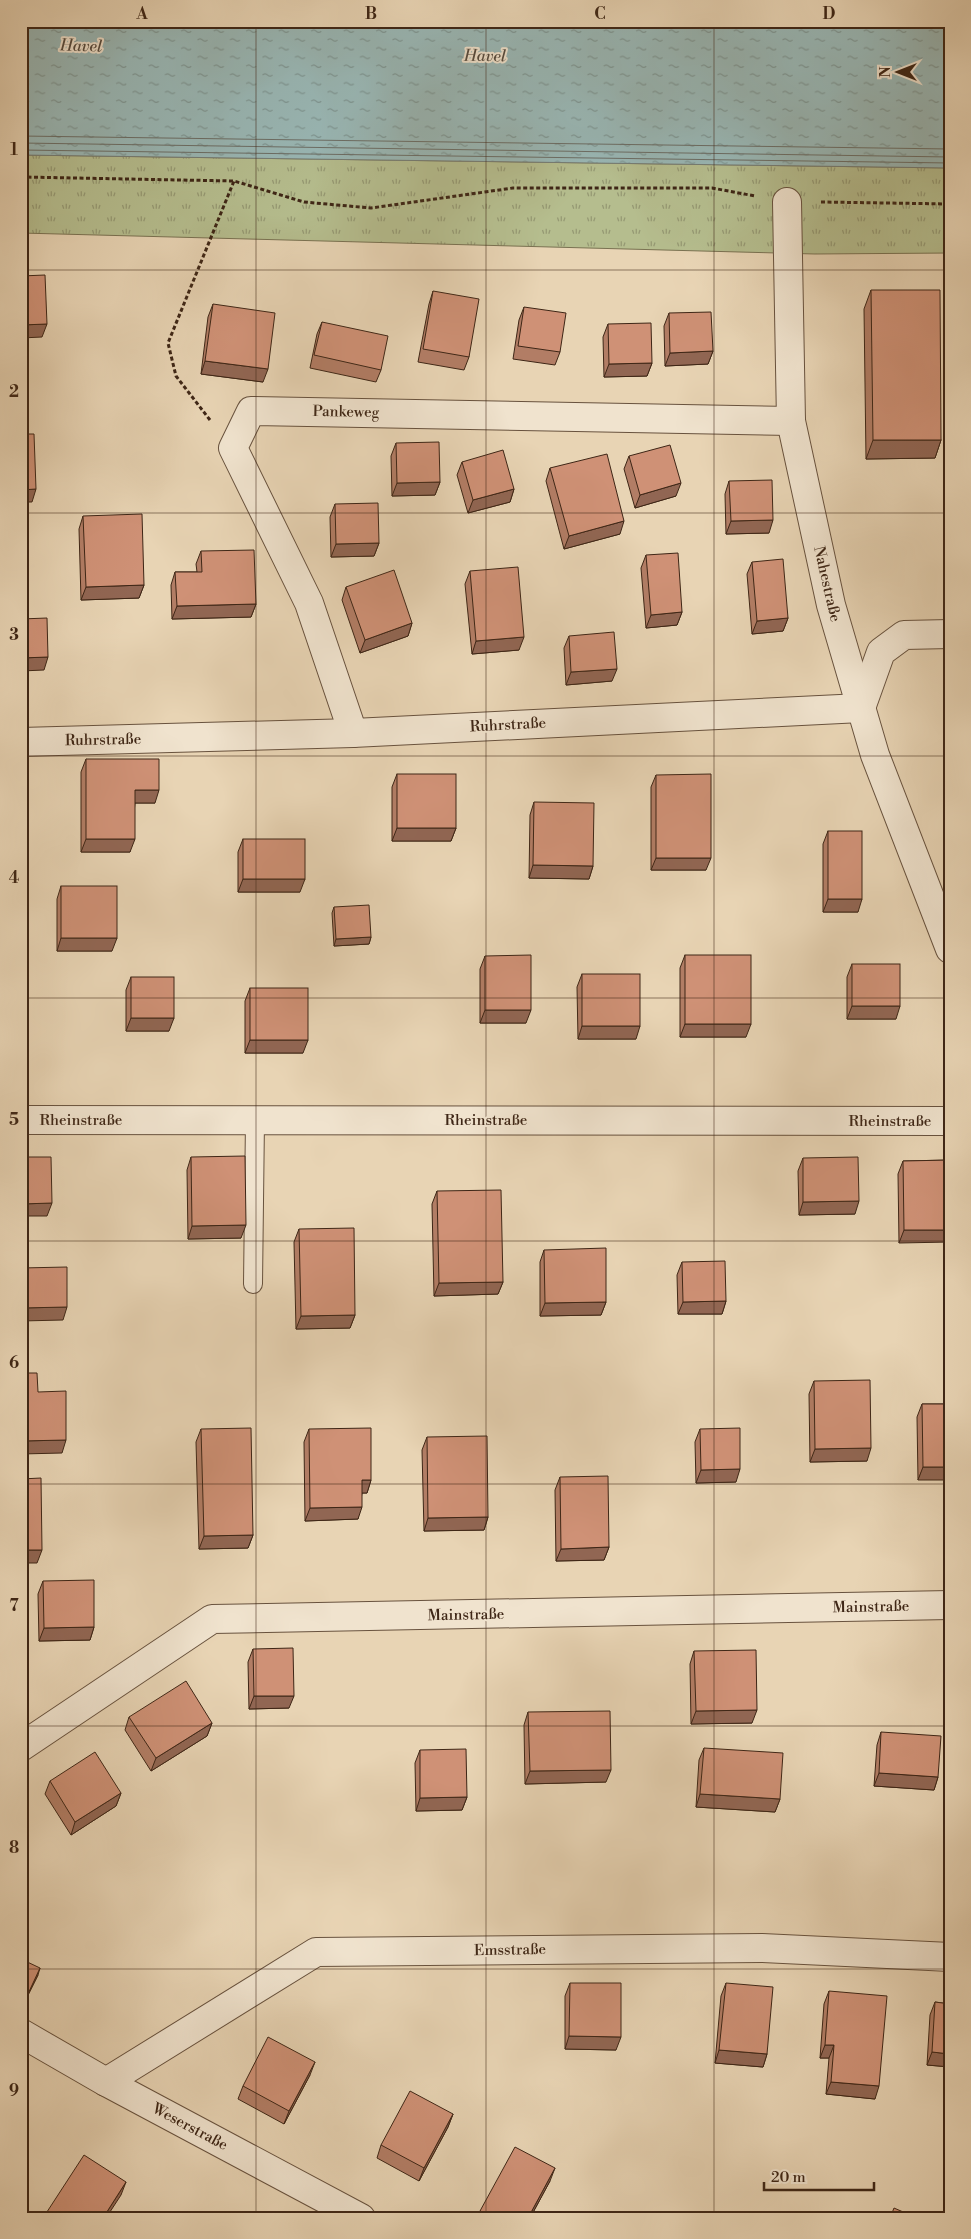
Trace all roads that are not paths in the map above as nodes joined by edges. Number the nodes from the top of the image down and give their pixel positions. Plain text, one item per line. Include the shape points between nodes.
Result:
1 (787, 202) road end
2 (791, 421) junction
3 (950, 634) edge
4 (861, 708) junction
5 (353, 733) junction
6 (21, 742) edge
7 (950, 950) edge
8 (21, 1120) edge
9 (255, 1120) junction
10 (950, 1121) edge
11 (253, 1284) dead end
12 (950, 1605) edge
13 (21, 1747) edge
14 (950, 1957) edge
15 (21, 2033) edge
16 (106, 2082) junction
17 (361, 2218) edge

1 - 2 street, Nahestraße
2 - 4 street, Nahestraße via 831,605
2 - 5 street, Pankeweg via 251,411 233,448 309,603
3 - 4 street via 904,635 881,652
4 - 5 street, Ruhrstraße
4 - 7 street, Nahestraße via 875,756
5 - 6 street, Ruhrstraße
8 - 9 street, Rheinstraße
9 - 10 street, Rheinstraße
9 - 11 lane
12 - 13 street, Mainstraße via 212,1620
14 - 16 street, Emsstraße via 762,1948 316,1952
15 - 16 street, Weserstraße
16 - 17 street, Weserstraße

